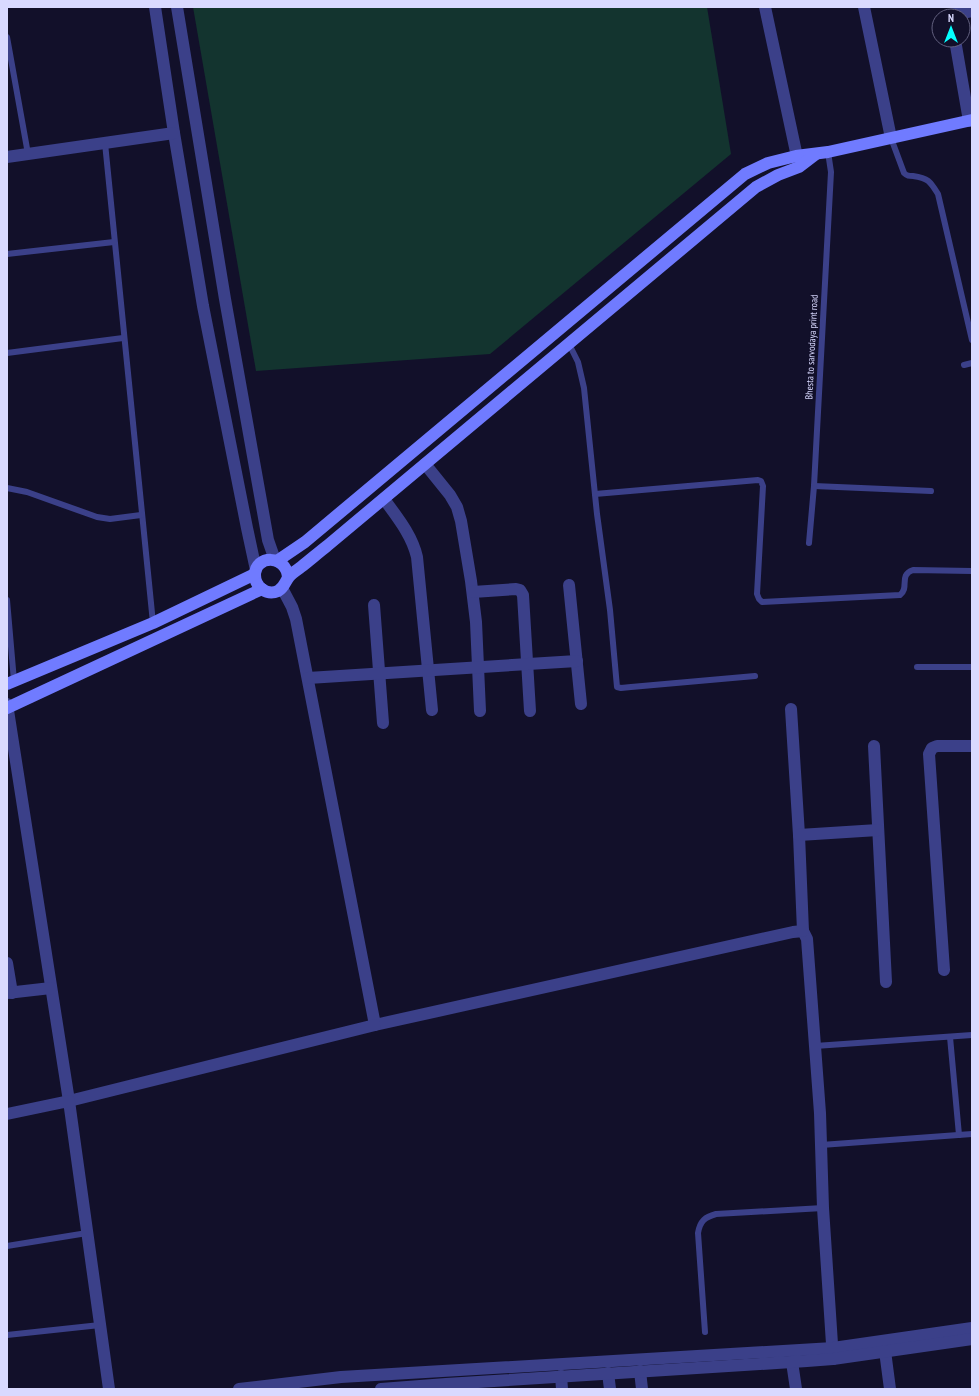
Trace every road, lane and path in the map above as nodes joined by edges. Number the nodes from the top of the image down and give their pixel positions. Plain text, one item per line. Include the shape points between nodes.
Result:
1 (155, 7) edge
2 (177, 7) edge
3 (765, 7) edge
4 (864, 7) edge
5 (7, 37) edge
6 (956, 48) edge
7 (970, 120) edge
8 (174, 133) junction
9 (892, 138) junction
10 (104, 143) junction
11 (828, 152) junction
12 (28, 154) junction
13 (7, 157) edge
14 (798, 161) junction
15 (114, 242) junction
16 (7, 254) edge
17 (124, 338) junction
18 (972, 340) edge
19 (569, 344) junction
20 (7, 353) edge
21 (972, 363) edge
22 (964, 365) dead end
23 (425, 464) junction
24 (814, 486) junction
25 (7, 488) edge
26 (930, 491) dead end
27 (595, 494) junction
28 (384, 499) junction
29 (141, 515) junction
30 (809, 543) dead end
31 (276, 560) junction
32 (972, 571) edge
33 (256, 572) junction
34 (285, 583) junction
35 (569, 585) dead end
36 (262, 589) junction
37 (473, 592) junction
38 (7, 600) edge
39 (374, 605) dead end
40 (153, 623) junction
41 (577, 661) junction
42 (527, 664) junction
43 (478, 667) junction
44 (917, 667) dead end
45 (972, 667) edge
46 (429, 670) junction
47 (380, 673) junction
48 (755, 676) dead end
49 (308, 678) junction
50 (10, 682) edge
51 (581, 704) dead end
52 (7, 707) edge
53 (791, 709) dead end
54 (432, 710) dead end
55 (480, 711) dead end
56 (530, 711) dead end
57 (383, 723) dead end
58 (874, 746) dead end
59 (972, 746) edge
60 (878, 830) junction
61 (799, 835) junction
62 (803, 932) junction
63 (7, 963) edge
64 (944, 970) dead end
65 (886, 982) dead end
66 (51, 988) junction
67 (9, 993) edge
68 (376, 1026) junction
69 (972, 1035) edge
70 (950, 1037) junction
71 (815, 1046) junction
72 (69, 1101) junction
73 (7, 1114) edge
74 (972, 1134) edge
75 (959, 1135) junction
76 (821, 1145) junction
77 (823, 1208) junction
78 (87, 1233) junction
79 (7, 1246) edge
80 (100, 1325) junction
81 (972, 1328) edge
82 (705, 1332) dead end
83 (7, 1335) edge
84 (972, 1339) edge
85 (884, 1351) junction
86 (833, 1353) junction
87 (792, 1362) junction
88 (640, 1372) junction
89 (608, 1373) junction
90 (561, 1376) junction
91 (109, 1389) edge
92 (239, 1389) edge
93 (381, 1389) edge
94 (562, 1389) edge
95 (610, 1389) edge
96 (642, 1389) edge
97 (796, 1389) edge
98 (890, 1389) edge

1 - 8 street
2 - 31 street via 268,540
3 - 14 street
4 - 9 street
5 - 12 lane
6 - 7 street
7 - 9 main road
8 - 10 street
8 - 33 street via 203,306
9 - 11 main road
9 - 18 lane via 904,173 907,176 927,179 938,194
10 - 12 street
10 - 15 lane
11 - 14 main road
11 - 24 lane, Bhesta to sarvodaya print road via 831,172
12 - 13 street
14 - 19 main road via 756,187
14 - 31 main road via 768,163 745,174 305,542
15 - 16 lane
15 - 17 lane
17 - 20 lane
17 - 29 lane
19 - 23 main road
19 - 27 lane via 578,362 583,382
21 - 22 lane
23 - 28 main road
23 - 37 street via 457,507
24 - 26 lane
24 - 30 lane, Bhesta to sarvodaya print road
25 - 29 lane via 27,492 97,517 110,519
27 - 32 lane via 761,481 763,486 757,594 762,602 900,595 904,592 907,572
27 - 48 lane via 617,687
28 - 34 main road
28 - 46 street via 414,546
29 - 40 lane
31 - 33 main road via 260,563
31 - 34 main road via 285,567
33 - 36 main road via 256,583
33 - 40 main road
34 - 36 main road via 275,592
34 - 49 street via 296,619
35 - 41 street
36 - 52 main road
37 - 42 street via 516,589 522,592
37 - 43 street
38 - 50 lane
39 - 47 street
40 - 50 main road
41 - 42 street
41 - 51 street
42 - 43 street
42 - 56 street
43 - 46 street
43 - 55 street
44 - 45 lane
46 - 47 street
46 - 54 street
47 - 49 street
47 - 57 street
49 - 68 street
52 - 66 street
53 - 61 street
58 - 60 street
59 - 64 street via 937,746 932,748 929,754
60 - 61 street
60 - 65 street
61 - 62 street
62 - 68 street via 793,932
62 - 71 street via 807,940
63 - 67 street
66 - 67 street
66 - 72 street
68 - 72 street
69 - 70 lane
70 - 71 lane
70 - 75 lane
71 - 76 street
72 - 73 street
72 - 78 street
74 - 75 lane
75 - 76 lane
76 - 77 street
77 - 82 lane via 716,1214 702,1220 698,1233
77 - 86 street
78 - 79 lane
78 - 80 street
80 - 83 lane
80 - 91 street
81 - 86 street
84 - 85 street
85 - 86 street
85 - 98 street
86 - 87 street
86 - 92 street via 341,1377
87 - 88 street
87 - 97 street
88 - 89 street
88 - 96 street
89 - 90 street
89 - 95 street
90 - 93 street
90 - 94 street

